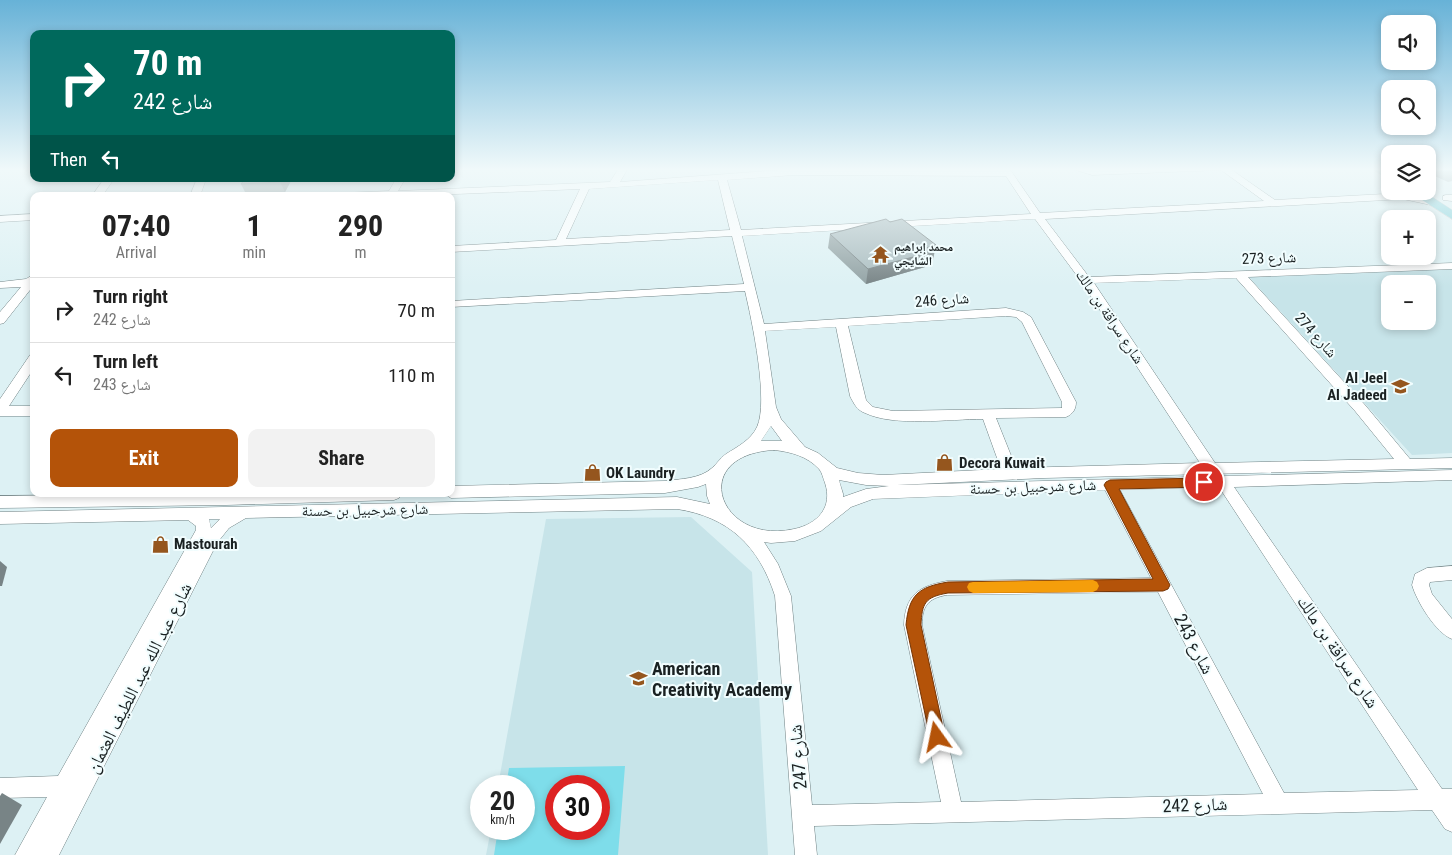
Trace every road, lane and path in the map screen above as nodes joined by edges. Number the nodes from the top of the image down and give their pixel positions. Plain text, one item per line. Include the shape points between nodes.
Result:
1 (576, 208) edge
2 (730, 208) edge
3 (1032, 208) edge
4 (1202, 208) edge
5 (1441, 208) edge
6 (1452, 215) edge
7 (30, 217) edge
8 (1038, 217) junction
9 (0, 219) edge
10 (736, 233) junction
11 (560, 242) junction
12 (455, 249) edge
13 (1452, 266) edge
14 (1240, 275) junction
15 (30, 280) edge
16 (1086, 280) junction
17 (30, 284) edge
18 (0, 285) edge
19 (750, 286) junction
20 (455, 304) edge
21 (0, 320) edge
22 (841, 323) junction
23 (759, 328) junction
24 (30, 364) edge
25 (769, 407) junction
26 (0, 410) edge
27 (30, 411) edge
28 (988, 415) junction
29 (746, 450) junction
30 (808, 453) junction
31 (1452, 463) edge
32 (1406, 464) junction
33 (828, 470) junction
34 (717, 472) junction
35 (1010, 473) junction
36 (1452, 475) edge
37 (1217, 476) junction
38 (1110, 485) junction
39 (455, 492) edge
40 (189, 497) edge
41 (0, 502) edge
42 (244, 513) junction
43 (191, 514) junction
44 (830, 514) junction
45 (0, 518) edge
46 (731, 522) junction
47 (1452, 573) edge
48 (1163, 585) junction
49 (1452, 630) edge
50 (74, 786) junction
51 (0, 788) edge
52 (1444, 799) edge
53 (1278, 802) junction
54 (953, 811) junction
55 (803, 816) junction
56 (1452, 822) edge
57 (26, 855) edge
58 (48, 855) edge
59 (806, 855) edge

1 - 11 street
2 - 10 street
3 - 8 street, شارع سراقة بن مالك
4 - 8 street
5 - 6 main road
7 - 9 street
8 - 10 street
8 - 16 street, شارع سراقة بن مالك
10 - 11 street
10 - 19 street
11 - 12 street
13 - 14 street, شارع 273
14 - 16 street, شارع 273
14 - 32 street, شارع 274
15 - 18 street
16 - 37 street, شارع سراقة بن مالك
17 - 21 street
19 - 20 street
19 - 23 street
22 - 23 street, شارع 246
22 - 28 street via 857,396 869,410 893,416
22 - 28 street, شارع 246 via 1006,312 1019,314 1027,320 1070,402 1069,408 1066,412
23 - 25 street
24 - 26 street
25 - 29 street via 763,430
25 - 30 street via 782,432
26 - 27 street
28 - 35 street
29 - 30 street via 777,445
29 - 34 street via 729,459
30 - 33 street
31 - 32 street, شارع شرحبيل بن حسنة
32 - 37 street, شارع شرحبيل بن حسنة
33 - 35 street, شارع شرحبيل بن حسنة via 859,479 888,481
33 - 44 street via 837,496
34 - 39 street via 698,482 665,487
34 - 46 street via 714,496 721,512
35 - 37 street, شارع شرحبيل بن حسنة
36 - 37 street, شارع شرحبيل بن حسنة
37 - 38 street, شارع شرحبيل بن حسنة
37 - 52 street, شارع سراقة بن مالك
38 - 44 street, شارع شرحبيل بن حسنة via 867,492 846,501
38 - 48 street, شارع 243
40 - 41 street, شارع شرحبيل بن حسنة
42 - 43 street, شارع شرحبيل بن حسنة
42 - 46 street, شارع شرحبيل بن حسنة via 677,503 701,507
42 - 50 street, شارع عبد الله عبد اللطيف العثمان via 224,524 211,539
43 - 45 street, شارع شرحبيل بن حسنة
43 - 50 street, شارع عبد الله عبد اللطيف العثمان via 203,523 204,530 118,683
44 - 46 street via 817,526 788,537 766,537
46 - 55 street, شارع 247 via 755,541 770,560 783,596
47 - 49 street via 1427,575 1420,582 1424,597
48 - 53 street, شارع 243
48 - 54 street via 948,588 932,590 920,598 913,625
50 - 51 street
50 - 57 street, شارع عبد الله عبد اللطيف العثمان
50 - 58 street, شارع عبد الله عبد اللطيف العثمان
52 - 53 street, شارع 242
52 - 56 street, شارع سراقة بن مالك
53 - 54 street, شارع 242
54 - 55 street, شارع 242
55 - 59 street, شارع 247

